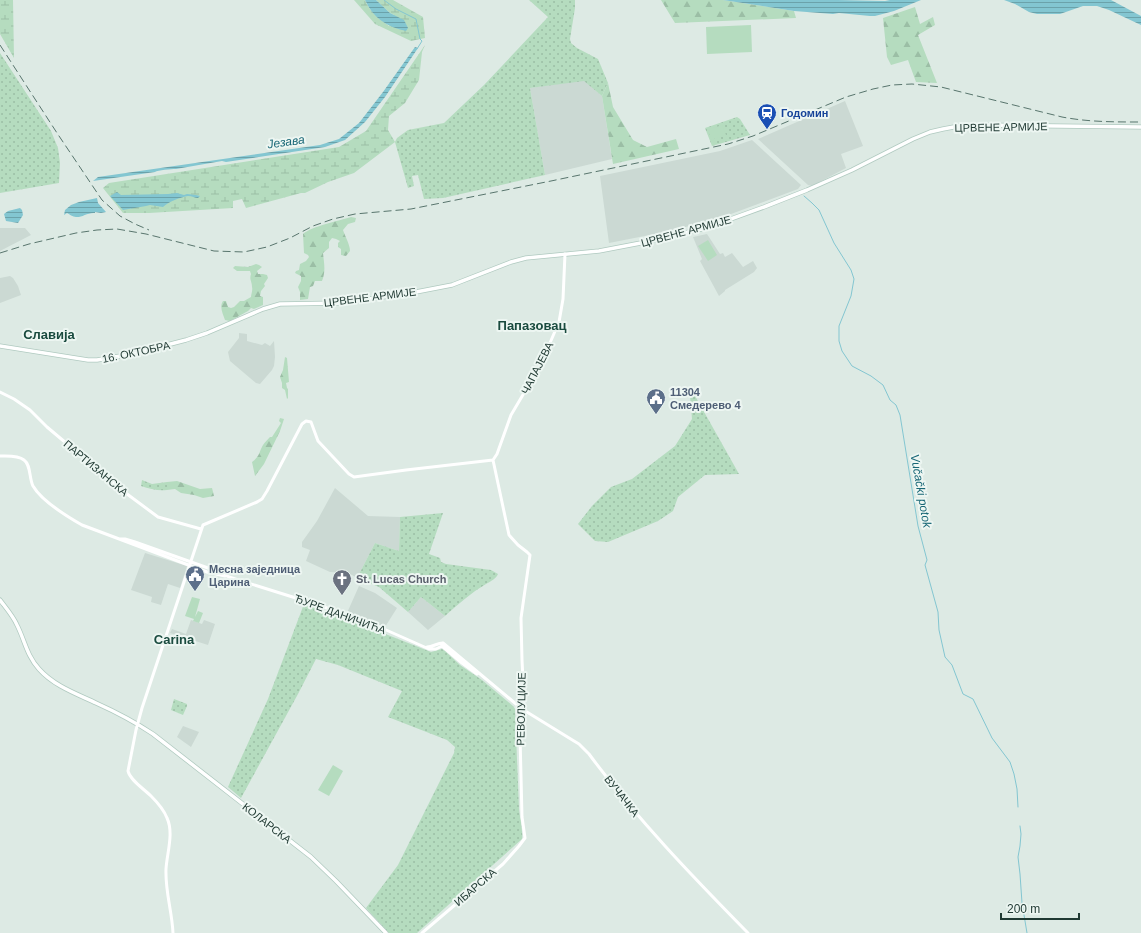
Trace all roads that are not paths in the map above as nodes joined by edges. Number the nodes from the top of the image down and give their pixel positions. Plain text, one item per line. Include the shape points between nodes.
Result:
1 (1141, 127) edge
2 (565, 254) junction
3 (267, 308) joint
4 (0, 346) edge
5 (0, 392) edge
6 (0, 456) edge
7 (493, 460) junction
8 (201, 529) junction
9 (191, 564) junction
10 (0, 600) edge
11 (441, 644) joint
12 (522, 709) junction
13 (138, 724) junction
14 (525, 838) joint
15 (173, 933) edge
16 (386, 933) edge
17 (422, 933) edge
18 (748, 933) edge

1 - 2 main road, ЦРВЕНЕ АРМИЈЕ via 980,125 943,129 913,139 832,180 717,224 683,234 604,250
2 - 3 main road, ЦРВЕНЕ АРМИЈЕ via 516,260 457,284 416,292 343,303 287,304
2 - 7 street, ЧАПАЈЕВА via 559,322 540,366 511,415
3 - 4 main road, 16. ОКТОБРА via 197,337 101,360
5 - 8 street, ПАРТИЗАНСКА via 30,410 123,491 158,517
6 - 9 street, ЂУРЕ ДАНИЧИЋА via 19,457 25,460 32,484 39,494 72,519 89,528
7 - 8 street via 354,477 319,442 311,422 306,421 260,500 205,524
7 - 12 street, РЕВОЛУЦИЈЕ via 509,535 530,555 521,618 524,701
8 - 9 street
9 - 11 street, ЂУРЕ ДАНИЧИЋА via 210,573 368,622 433,650
9 - 13 street
10 - 13 main road, КОЛАРСКА via 17,625 31,659 46,676
11 - 12 street, ВУЧАЧКА
12 - 14 street, РЕВОЛУЦИЈЕ via 521,789
12 - 18 street, ВУЧАЧКА via 579,744 650,831
13 - 15 street via 129,774 152,797 169,821 166,882
13 - 16 main road, КОЛАРСКА via 311,857
14 - 17 street, ИБАРСКА via 503,864

